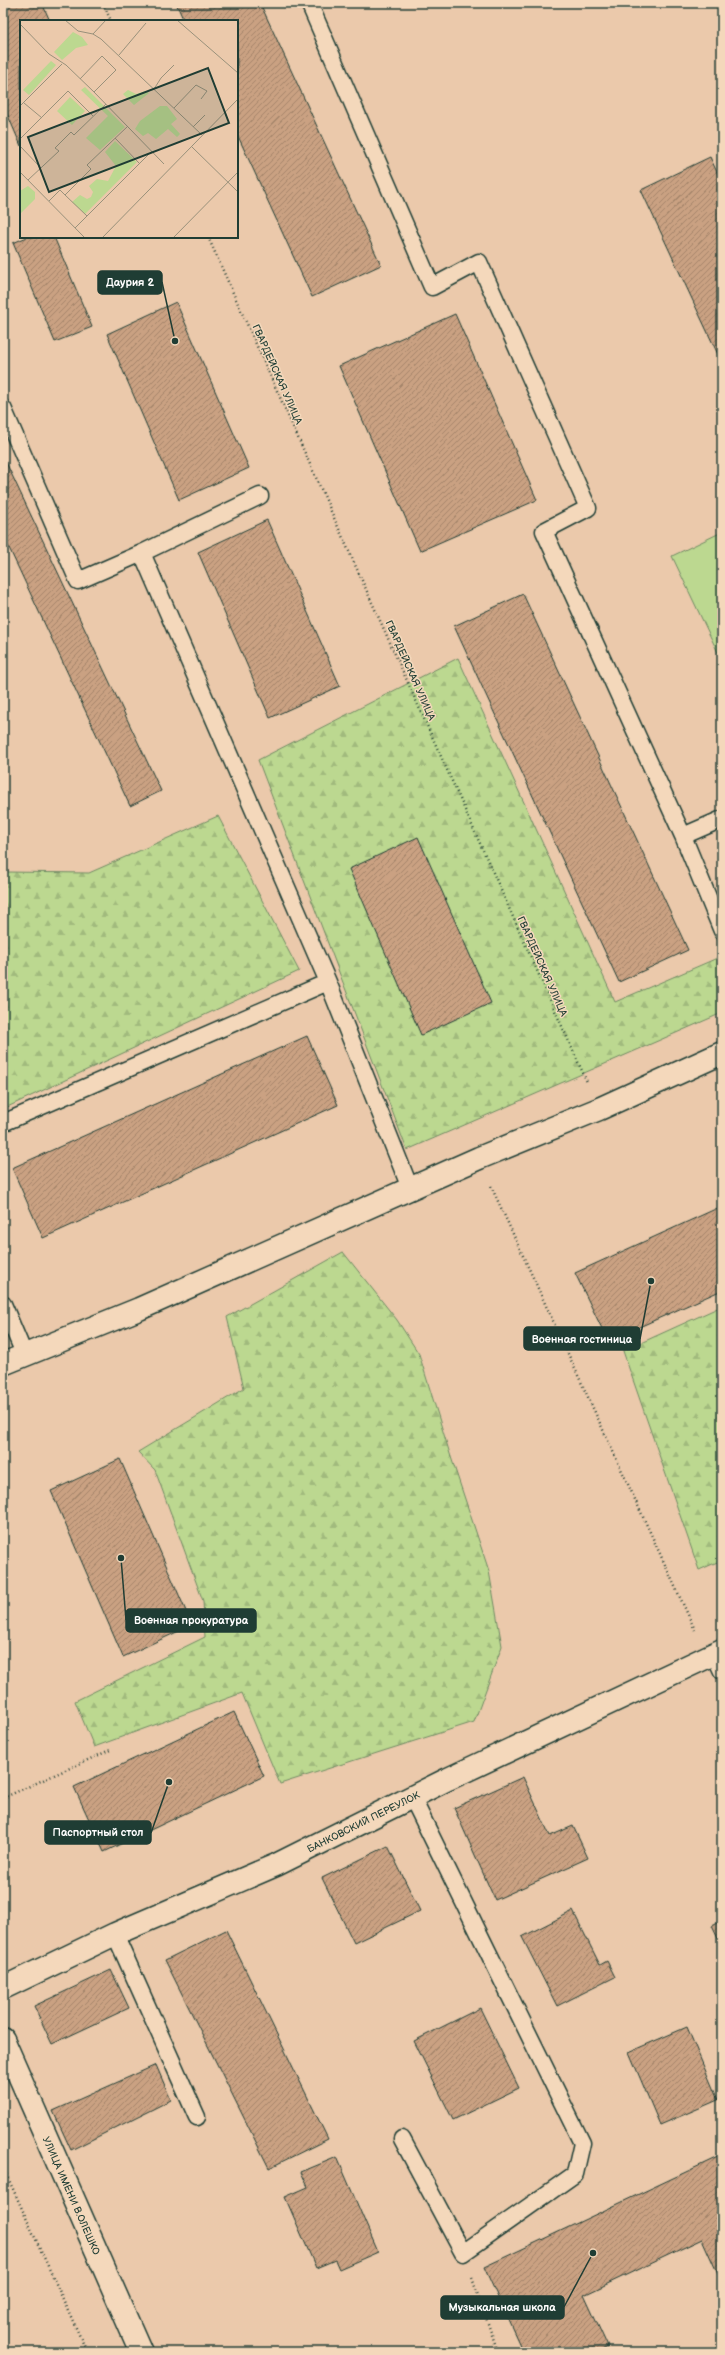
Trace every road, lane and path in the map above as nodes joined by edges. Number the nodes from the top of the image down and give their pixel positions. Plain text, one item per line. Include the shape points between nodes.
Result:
1 (103, 3) edge
2 (311, 4) edge
3 (111, 20) edge
4 (208, 238) edge
5 (3, 408) edge
6 (260, 496) dead end
7 (142, 553) junction
8 (722, 819) edge
9 (683, 836) junction
10 (722, 931) edge
11 (328, 982) junction
12 (722, 1053) edge
13 (599, 1109) junction
14 (3, 1123) edge
15 (479, 1158) junction
16 (410, 1188) junction
17 (3, 1304) edge
18 (24, 1356) junction
19 (3, 1364) edge
20 (716, 1658) edge
21 (110, 1750) dead end
22 (412, 1797) junction
23 (3, 1798) edge
24 (115, 1934) junction
25 (3, 1988) edge
26 (3, 2039) edge
27 (197, 2117) dead end
28 (402, 2139) dead end
29 (3, 2167) edge
30 (463, 2253) junction
31 (87, 2352) edge
32 (141, 2352) edge
33 (498, 2352) edge

1 - 3 path
2 - 9 lane via 432,287 479,262 489,284 588,508 544,531
4 - 13 path, ГВАРДЕЙСКАЯ УЛИЦА
5 - 7 lane via 78,581
6 - 7 lane
7 - 11 lane
8 - 9 lane
9 - 10 lane
11 - 14 lane
11 - 16 lane
12 - 13 street
13 - 15 street
15 - 16 street
15 - 20 path
16 - 18 street via 139,1309
17 - 18 lane
18 - 19 street
20 - 22 street, БАНКОВСКИЙ ПЕРЕУЛОК
21 - 23 path
22 - 24 street, БАНКОВСКИЙ ПЕРЕУЛОК via 276,1865
22 - 30 lane via 582,2143 576,2174
24 - 25 street, БАНКОВСКИЙ ПЕРЕУЛОК
24 - 27 lane
26 - 32 street, УЛИЦА ИМЕНИ В.ОЛЕШКО
28 - 30 lane
29 - 31 path
30 - 33 path

